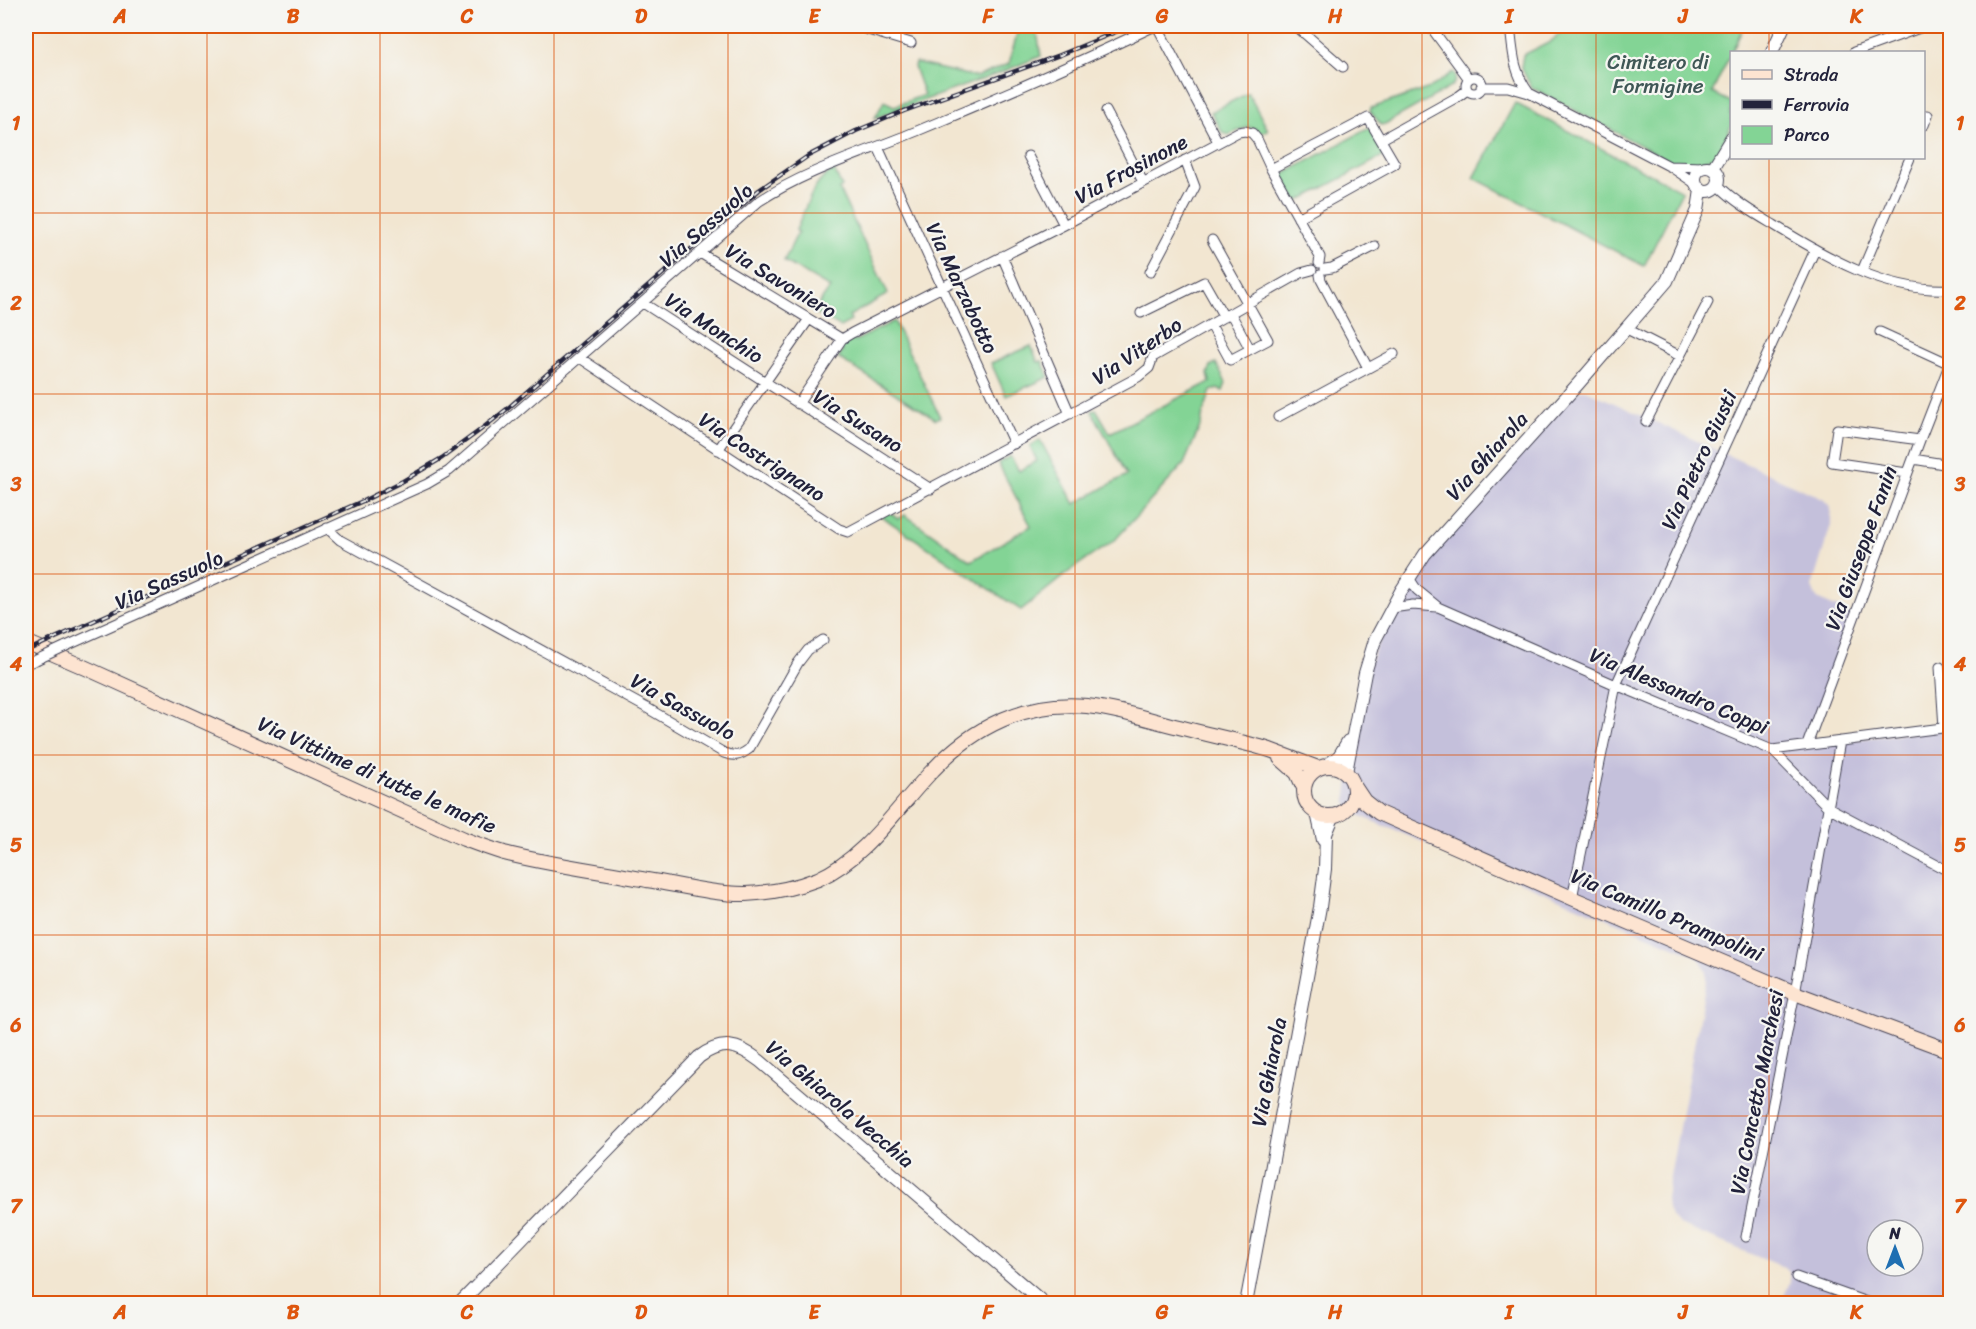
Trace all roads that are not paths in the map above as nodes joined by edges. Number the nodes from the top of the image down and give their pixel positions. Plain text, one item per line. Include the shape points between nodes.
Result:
1 (861, 26) edge
2 (1156, 26) edge
3 (1296, 26) edge
4 (1430, 26) edge
5 (1510, 26) edge
6 (1784, 26) edge
7 (1925, 26) edge
8 (911, 43) dead end
9 (1772, 51) edge
10 (1863, 51) edge
11 (1343, 67) dead end
12 (1469, 79) junction
13 (1481, 87) junction
14 (1467, 90) junction
15 (1529, 93) junction
16 (1106, 111) dead end
17 (1928, 115) dead end
18 (1925, 121) edge
19 (1730, 138) edge
20 (1382, 139) junction
21 (1218, 142) junction
22 (878, 147) junction
23 (1028, 156) dead end
24 (1910, 159) edge
25 (1185, 160) junction
26 (1669, 166) junction
27 (1708, 168) junction
28 (1271, 169) junction
29 (1143, 182) junction
30 (1718, 185) junction
31 (1698, 187) junction
32 (1298, 218) junction
33 (1064, 225) junction
34 (1212, 240) dead end
35 (1375, 246) dead end
36 (1815, 250) junction
37 (700, 253) junction
38 (1002, 256) junction
39 (1319, 269) junction
40 (1150, 272) dead end
41 (1862, 272) junction
42 (941, 287) junction
43 (1950, 289) edge
44 (1708, 302) dead end
45 (642, 303) junction
46 (1248, 304) junction
47 (1141, 313) dead end
48 (1228, 315) junction
49 (809, 319) junction
50 (1211, 325) junction
51 (1627, 328) junction
52 (1880, 332) dead end
53 (842, 339) junction
54 (1250, 350) junction
55 (1394, 354) dead end
56 (1680, 356) junction
57 (580, 358) junction
58 (1950, 364) edge
59 (1368, 368) junction
60 (765, 383) junction
61 (798, 404) junction
62 (1070, 414) junction
63 (1278, 417) dead end
64 (1646, 422) dead end
65 (1920, 440) junction
66 (1014, 444) junction
67 (718, 450) junction
68 (1913, 459) junction
69 (1950, 465) edge
70 (1907, 473) junction
71 (931, 489) junction
72 (327, 528) junction
73 (1409, 578) junction
74 (1438, 607) junction
75 (1392, 608) junction
76 (823, 640) dead end
77 (26, 642) edge
78 (26, 664) edge
79 (1940, 666) dead end
80 (1616, 685) junction
81 (1947, 728) edge
82 (1352, 735) junction
83 (1840, 741) junction
84 (1807, 745) junction
85 (1269, 750) junction
86 (1772, 750) junction
87 (1322, 767) junction
88 (1346, 772) junction
89 (1354, 786) junction
90 (1304, 788) junction
91 (1828, 807) junction
92 (1340, 812) junction
93 (1317, 813) junction
94 (1379, 813) junction
95 (1325, 847) junction
96 (1950, 872) edge
97 (1572, 898) junction
98 (1795, 993) junction
99 (1948, 1050) edge
100 (1746, 1237) dead end
101 (1796, 1277) dead end
102 (459, 1304) edge
103 (1045, 1304) edge
104 (1246, 1304) edge
105 (1872, 1304) edge

1 - 8 street
2 - 21 street
2 - 22 street, Via Sassuolo
3 - 11 street
4 - 12 street
5 - 15 street via 1515,64
6 - 9 street
7 - 10 street
12 - 13 street via 1478,78
12 - 14 street
13 - 14 street via 1476,92
13 - 15 street via 1508,87
14 - 20 street
15 - 26 street
16 - 29 street
17 - 18 street
19 - 27 street, Via Ghiarola
20 - 28 street via 1368,118
20 - 32 street via 1395,164
21 - 25 street, Via Frosinone
21 - 28 street, Via Frosinone via 1238,132 1252,133
22 - 37 street, Via Sassuolo via 770,194
22 - 42 street, Via Marzabotto
23 - 33 street
24 - 41 street
25 - 29 street, Via Frosinone
25 - 40 street via 1195,187
26 - 27 street
26 - 31 street
27 - 30 street via 1718,174
27 - 31 street, Via Ghiarola via 1697,172
28 - 32 street, Via Frosinone
29 - 33 street, Via Frosinone
30 - 31 street via 1713,190
30 - 36 street via 1732,199
31 - 51 street, Via Ghiarola via 1698,210 1667,281
32 - 39 street, Via Frosinone via 1320,257
33 - 38 street, Via Frosinone
34 - 46 street
35 - 39 street, Via Viterbo via 1332,268
36 - 41 street
36 - 80 street, Via Pietro Giusti
37 - 45 street, Via Sassuolo
37 - 49 street, Via Savoniero
38 - 42 street, Via Frosinone
38 - 62 street
39 - 46 street, Via Viterbo via 1301,273
39 - 59 street, Via Frosinone via 1321,280
41 - 43 street via 1902,286
42 - 53 street, Via Frosinone
42 - 66 street, Via Marzabotto
44 - 56 street
45 - 57 street, Via Sassuolo
45 - 60 street, Via Monchio
46 - 48 street, Via Viterbo
46 - 54 street via 1268,340
47 - 48 street via 1204,282
48 - 50 street, Via Viterbo
48 - 54 street
49 - 53 street, Via Savoniero
49 - 60 street
50 - 54 street via 1230,360
50 - 62 street, Via Viterbo via 1153,357 1149,368 1138,377
51 - 56 street
51 - 73 street, Via Ghiarola via 1425,554
52 - 58 street, Via Giuseppe Fanin
53 - 61 street
55 - 59 street
56 - 64 street
57 - 67 street, Via Costrignano
57 - 72 street, Via Sassuolo via 448,471
58 - 65 street, Via Giuseppe Fanin
59 - 63 street
60 - 61 street, Via Susano
60 - 67 street
61 - 71 street, Via Susano
62 - 66 street, Via Viterbo
65 - 68 street, Via Giuseppe Fanin
65 - 70 street via 1836,429 1832,462
66 - 71 street
67 - 71 street, Via Costrignano via 843,531 853,530
68 - 69 street
68 - 70 street, Via Giuseppe Fanin
70 - 84 street, Via Giuseppe Fanin
72 - 76 street, Via Sassuolo via 340,540 733,756 749,748 798,663
72 - 78 street, Via Sassuolo, bridge
73 - 74 street, Via Alessandro Coppi
73 - 75 street, Via Ghiarola
74 - 75 street, Via Alessandro Coppi
74 - 80 street, Via Alessandro Coppi
75 - 82 street, Via Ghiarola via 1365,672
77 - 85 main road, Via Vittime di tutte le mafie via 474,843 535,860 743,894 798,885 842,865 867,845 958,745 1009,716 1034,709 1088,706
79 - 81 street
80 - 86 street, Via Alessandro Coppi
80 - 97 street, Via Pietro Giusti
81 - 83 street
82 - 87 street via 1339,756
82 - 88 street, Via Ghiarola
83 - 84 street
83 - 91 street, Via Concetto Marchesi
84 - 86 street
85 - 87 main road, Via Vittime di tutte le mafie
85 - 90 main road, Via Vittime di tutte le mafie via 1297,773
86 - 91 street, Via Alessandro Coppi
87 - 88 main road via 1333,766
87 - 90 main road via 1306,780
88 - 89 main road
89 - 92 main road via 1352,802
89 - 94 main road, Via Camillo Prampolini
90 - 93 main road via 1307,802
91 - 96 street, Via Alessandro Coppi
91 - 98 street, Via Concetto Marchesi
92 - 93 main road
92 - 94 main road, Via Camillo Prampolini
92 - 95 street, Via Ghiarola via 1326,834
93 - 95 street, Via Ghiarola
94 - 97 main road, Via Camillo Prampolini
95 - 104 street, Via Ghiarola via 1320,907
97 - 98 main road, Via Camillo Prampolini
98 - 99 main road, Via Camillo Prampolini
98 - 100 street, Via Concetto Marchesi
101 - 105 street
102 - 103 street, Via Ghiarola Vecchia via 699,1057 725,1046 744,1050 760,1061

